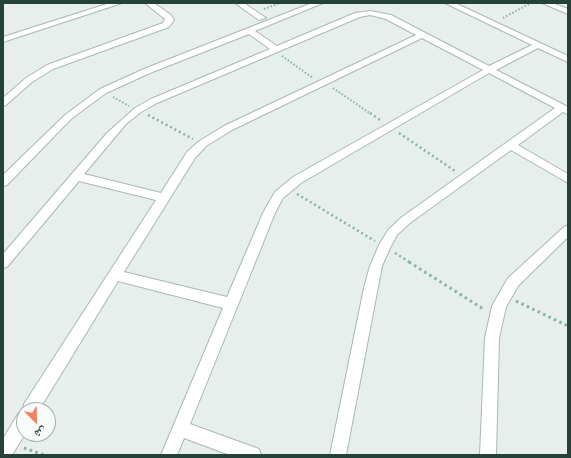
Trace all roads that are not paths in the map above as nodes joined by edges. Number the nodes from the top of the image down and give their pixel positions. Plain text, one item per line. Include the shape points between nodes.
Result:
1 (118, 3) edge
2 (149, 3) edge
3 (239, 3) edge
4 (253, 3) edge
5 (318, 3) edge
6 (449, 3) edge
7 (465, 3) edge
8 (546, 3) edge
9 (568, 12) edge
10 (263, 14) junction
11 (271, 14) dead end
12 (250, 31) junction
13 (422, 35) junction
14 (3, 40) edge
15 (538, 45) junction
16 (276, 50) junction
17 (568, 52) edge
18 (568, 59) edge
19 (489, 70) junction
20 (3, 103) edge
21 (565, 109) edge
22 (510, 145) junction
23 (76, 176) junction
24 (568, 179) edge
25 (3, 182) edge
26 (163, 198) junction
27 (568, 230) edge
28 (3, 263) edge
29 (114, 275) junction
30 (231, 304) junction
31 (35, 402) edge
32 (180, 429) junction
33 (16, 433) edge
34 (3, 454) edge
35 (169, 455) edge
36 (253, 455) edge
37 (338, 455) edge
38 (488, 455) edge

1 - 14 street
2 - 20 street via 168,17 170,20 166,25 50,67 29,80
3 - 10 street via 254,13
4 - 10 street
5 - 12 street
6 - 15 street
7 - 17 street
8 - 9 street
10 - 11 street
12 - 16 street
12 - 25 street via 147,71 103,92 68,116
13 - 16 street via 383,15 364,14
13 - 19 street
13 - 26 street via 228,128 202,144 182,167
15 - 18 street
15 - 19 street
16 - 23 street via 138,110 115,130
19 - 21 street
19 - 30 street via 286,188 273,204
21 - 22 street
22 - 24 street
22 - 37 street via 406,220 393,232 384,246 371,288
23 - 26 street
23 - 28 street
26 - 29 street
27 - 38 street via 524,270 504,296 496,317 492,338
29 - 30 street
29 - 31 street
30 - 32 street
32 - 35 street
32 - 36 street
33 - 34 street

